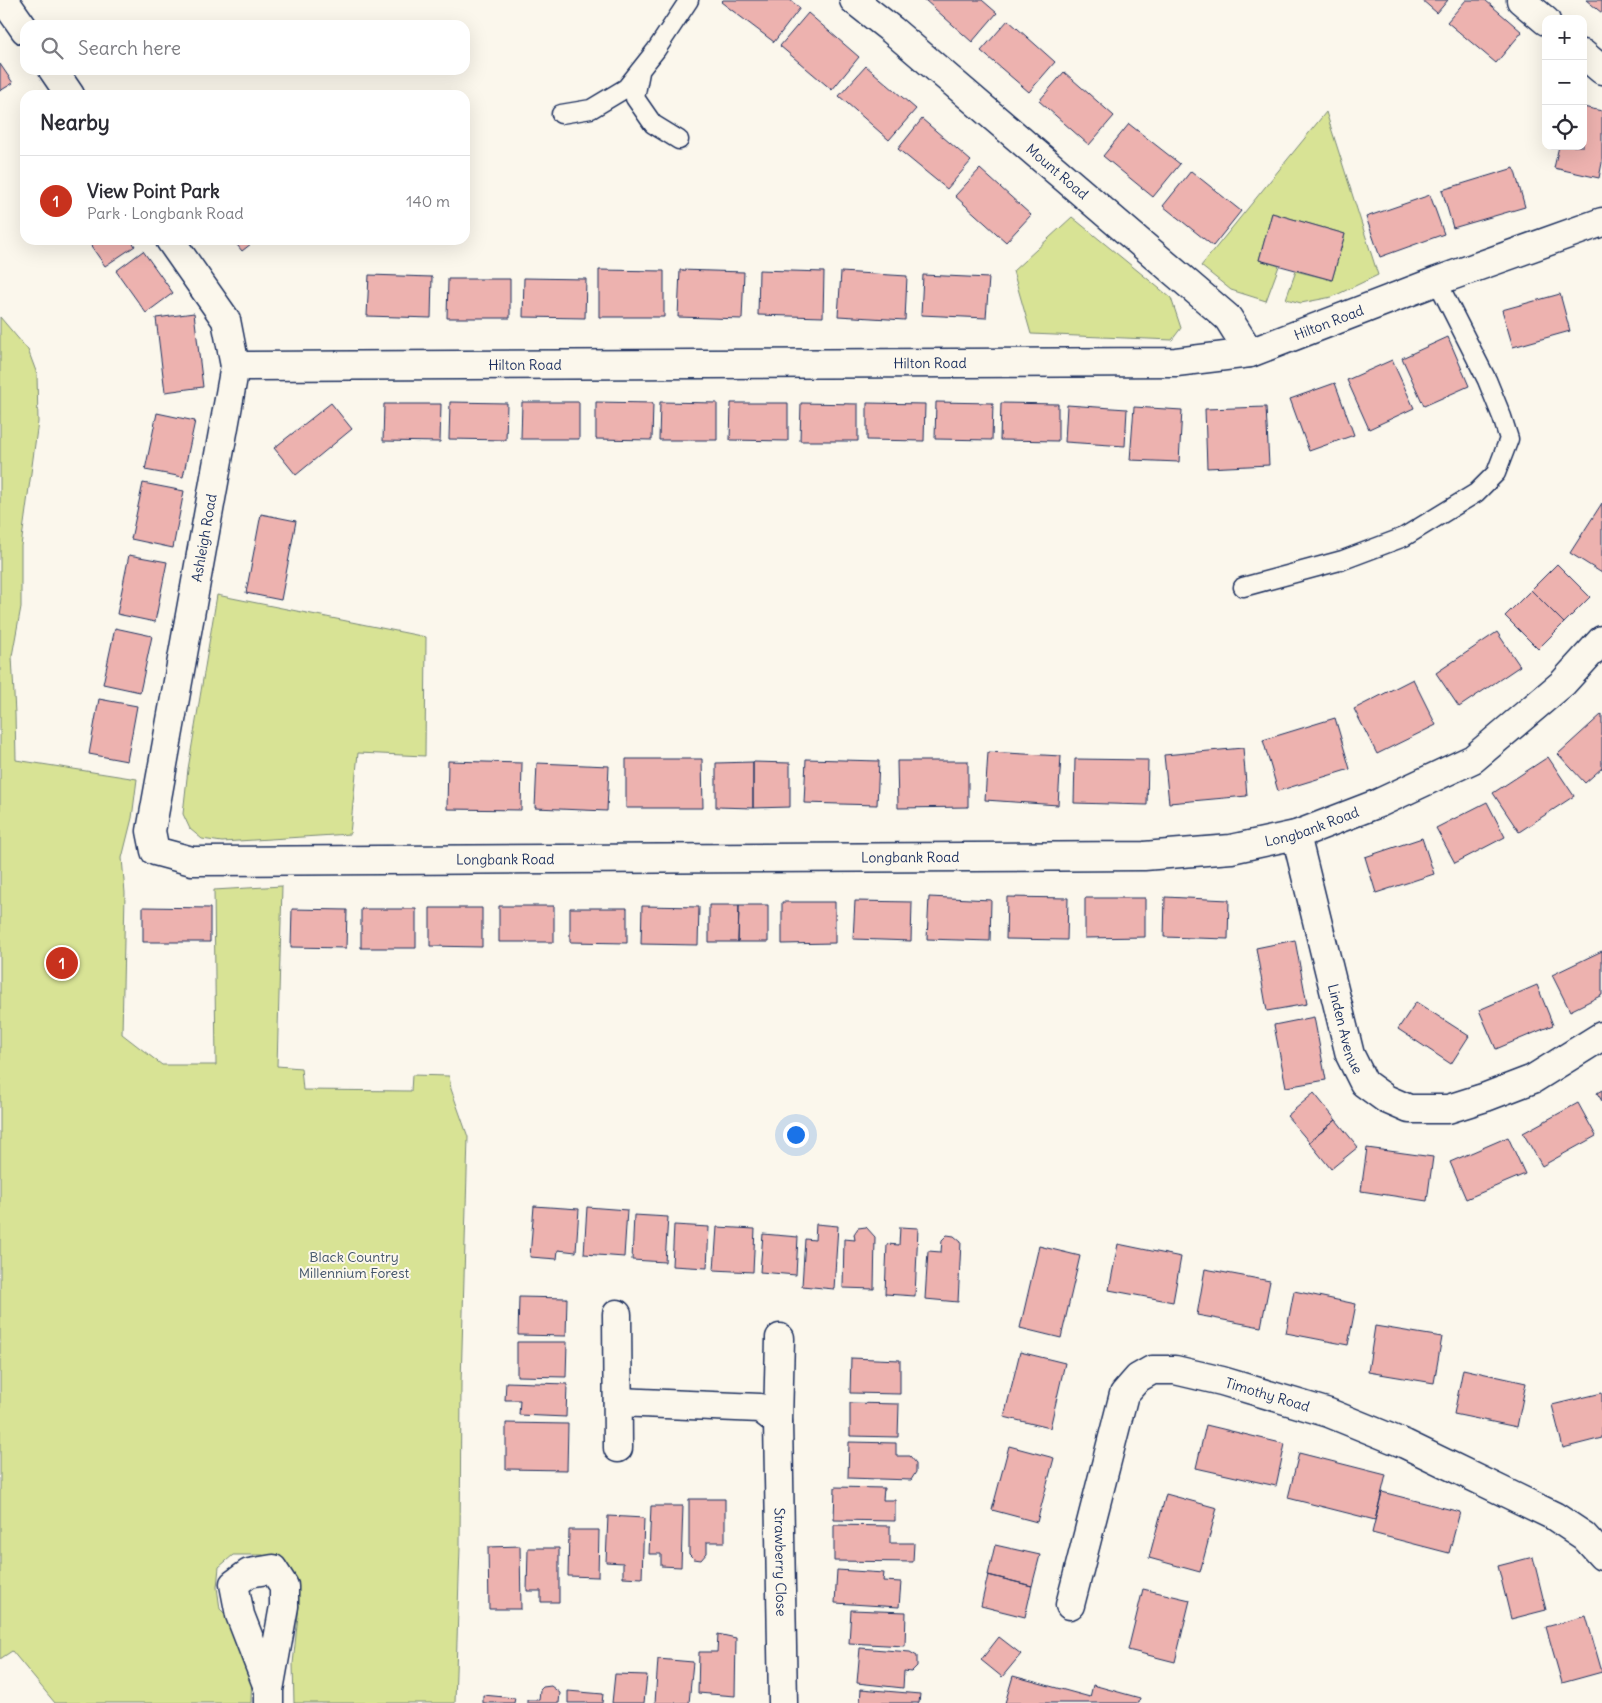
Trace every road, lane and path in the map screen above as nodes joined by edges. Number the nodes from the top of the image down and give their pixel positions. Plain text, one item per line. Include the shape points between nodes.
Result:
1 (4, 0) edge
2 (689, 0) edge
3 (854, 0) edge
4 (1521, 0) edge
5 (1542, 18) edge
6 (20, 23) edge
7 (1587, 57) edge
8 (641, 69) junction
9 (1602, 70) edge
10 (56, 75) edge
11 (66, 90) edge
12 (561, 114) dead end
13 (680, 140) dead end
14 (1602, 222) edge
15 (174, 245) edge
16 (1437, 281) junction
17 (1250, 353) junction
18 (235, 366) junction
19 (1244, 587) dead end
20 (1602, 640) edge
21 (1296, 835) junction
22 (155, 851) joint
23 (1602, 1036) edge
24 (617, 1314) dead end
25 (780, 1338) dead end
26 (618, 1402) junction
27 (778, 1422) junction
28 (618, 1448) dead end
29 (1602, 1556) edge
30 (1070, 1606) dead end
31 (783, 1703) edge

1 - 6 street
2 - 8 lane
3 - 17 street, Mount Road via 1228,318
4 - 5 street
7 - 9 street
8 - 12 lane via 626,88 591,108
8 - 13 lane via 635,98 654,124
10 - 11 street
14 - 16 street, Hilton Road
15 - 18 street, Ashleigh Road via 226,320
16 - 17 street, Hilton Road
16 - 19 lane via 1502,416 1509,439 1496,473 1476,493 1404,537 1342,560
17 - 18 street, Hilton Road via 1166,362
18 - 22 street, Ashleigh Road via 151,831
20 - 21 street, Longbank Road via 1563,683 1474,758 1379,803
21 - 22 street, Longbank Road via 1230,849 1144,856 192,861
21 - 23 street, Linden Avenue via 1350,1055 1364,1083 1386,1099 1408,1109 1448,1110 1533,1079
24 - 26 street
25 - 27 street, Strawberry Close
26 - 27 street via 760,1408
26 - 28 street
27 - 31 street, Strawberry Close
29 - 30 street, Timothy Road via 1584,1536 1554,1516 1405,1444 1329,1413 1222,1381 1175,1370 1152,1370 1138,1378 1124,1394

